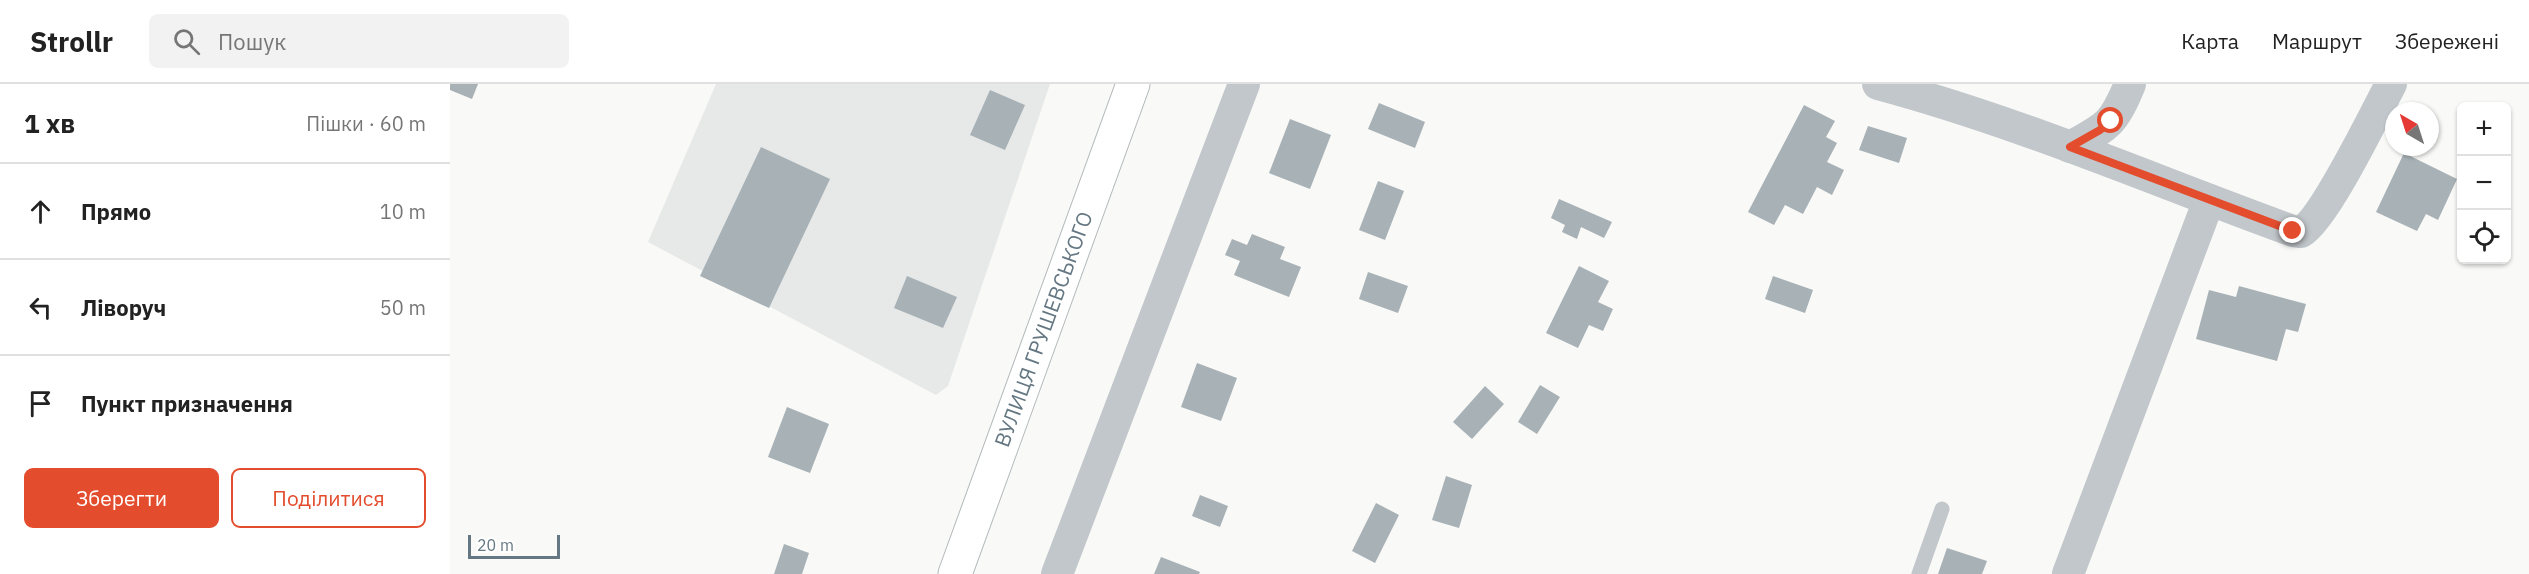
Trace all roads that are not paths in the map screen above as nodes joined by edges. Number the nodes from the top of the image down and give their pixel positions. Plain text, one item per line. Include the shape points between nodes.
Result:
1 (1133, 84) edge
2 (1245, 84) edge
3 (1878, 84) edge
4 (2130, 84) edge
5 (2391, 84) edge
6 (2070, 147) junction
7 (2209, 200) junction
8 (1942, 509) dead end
9 (955, 574) edge
10 (1057, 574) edge
11 (1919, 574) edge
12 (2068, 574) edge

1 - 9 highway, ВУЛИЦЯ ГРУШЕВСЬКОГО
2 - 10 street
3 - 6 street
4 - 6 street via 2111,121
5 - 7 street via 2349,163 2308,228 2293,231
6 - 7 street
7 - 12 street
8 - 11 lane

